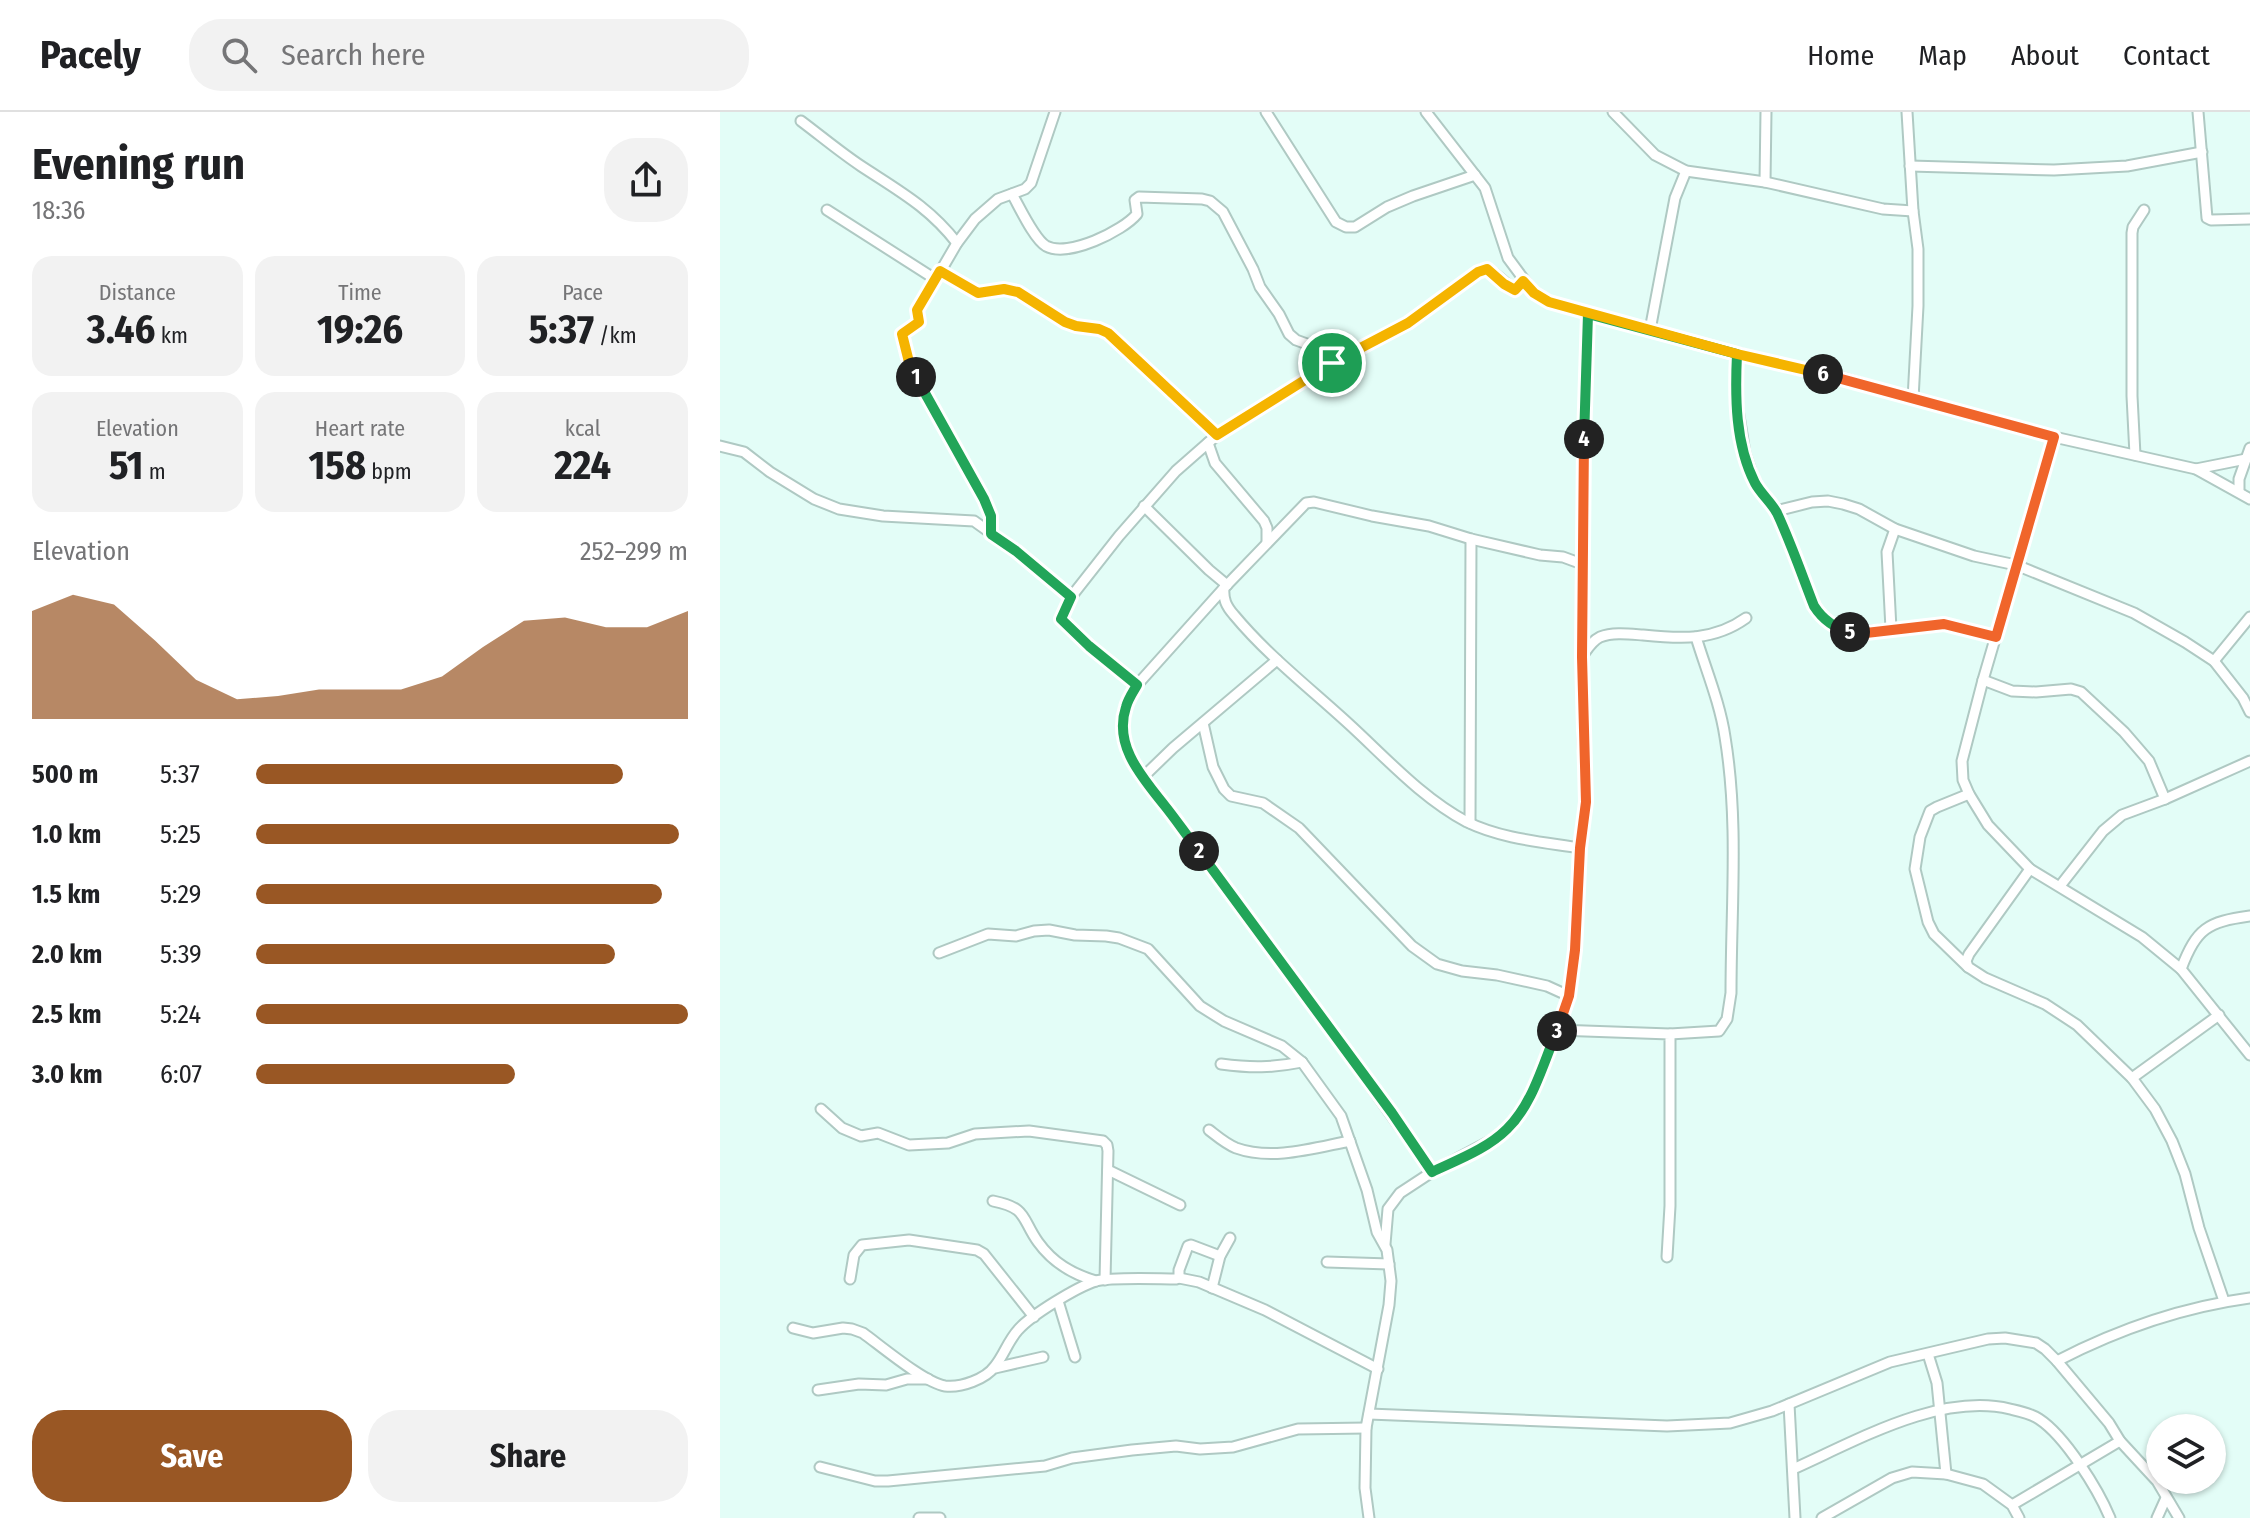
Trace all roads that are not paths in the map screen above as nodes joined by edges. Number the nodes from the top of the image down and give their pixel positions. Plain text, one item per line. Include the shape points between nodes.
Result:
1 (1055, 112) edge
2 (1266, 112) edge
3 (1427, 112) edge
4 (1613, 112) edge
5 (1766, 112) edge
6 (1907, 112) edge
7 (2198, 112) edge
8 (801, 121) dead end
9 (2202, 152) junction
10 (1910, 166) junction
11 (1686, 171) junction
12 (1475, 175) junction
13 (1765, 182) junction
14 (1012, 194) junction
15 (827, 210) dead end
16 (2144, 210) dead end
17 (1913, 211) junction
18 (2250, 219) edge
19 (957, 243) junction
20 (938, 275) junction
21 (1523, 281) junction
22 (1588, 314) junction
23 (1650, 330) junction
24 (1737, 354) junction
25 (1332, 363) junction
26 (1913, 399) junction
27 (1217, 435) junction
28 (2054, 437) junction
29 (1208, 443) junction
30 (720, 446) edge
31 (2250, 448) edge
32 (2135, 455) junction
33 (2246, 459) junction
34 (2196, 469) junction
35 (2239, 492) junction
36 (2250, 499) edge
37 (1144, 506) junction
38 (1776, 511) junction
39 (1895, 529) junction
40 (991, 534) junction
41 (1471, 539) junction
42 (1267, 542) junction
43 (1582, 564) junction
44 (2016, 565) junction
45 (1225, 586) junction
46 (1071, 597) junction
47 (2250, 617) edge
48 (1746, 618) dead end
49 (1891, 629) junction
50 (1696, 637) junction
51 (1996, 637) junction
52 (1582, 657) junction
53 (1277, 660) junction
54 (2214, 661) junction
55 (1983, 680) junction
56 (1137, 685) junction
57 (2250, 712) edge
58 (1203, 723) junction
59 (2250, 761) edge
60 (1142, 778) junction
61 (1969, 794) junction
62 (2165, 799) junction
63 (1470, 823) junction
64 (1580, 848) junction
65 (2030, 869) junction
66 (2060, 886) junction
67 (2250, 916) edge
68 (939, 953) dead end
69 (1968, 967) junction
70 (2181, 969) junction
71 (1569, 996) junction
72 (2219, 1015) junction
73 (1557, 1030) junction
74 (1670, 1034) junction
75 (2250, 1055) edge
76 (1302, 1062) junction
77 (1221, 1064) dead end
78 (2132, 1078) junction
79 (821, 1109) dead end
80 (1209, 1130) dead end
81 (1350, 1141) junction
82 (1108, 1170) junction
83 (1432, 1172) junction
84 (993, 1201) dead end
85 (1180, 1205) dead end
86 (1230, 1238) dead end
87 (1385, 1244) junction
88 (1220, 1256) junction
89 (1667, 1257) dead end
90 (1327, 1262) dead end
91 (1389, 1264) junction
92 (1179, 1278) junction
93 (850, 1279) dead end
94 (1101, 1281) junction
95 (1212, 1288) junction
96 (2250, 1298) edge
97 (1058, 1301) junction
98 (2224, 1301) junction
99 (1034, 1317) junction
100 (793, 1328) dead end
101 (1928, 1354) junction
102 (1043, 1357) dead end
103 (1075, 1357) dead end
104 (2057, 1361) junction
105 (995, 1368) junction
106 (1378, 1369) junction
107 (928, 1379) junction
108 (818, 1390) dead end
109 (1789, 1404) junction
110 (1940, 1410) junction
111 (1369, 1414) junction
112 (1366, 1428) junction
113 (2120, 1441) junction
114 (2081, 1465) junction
115 (820, 1467) dead end
116 (1793, 1469) junction
117 (1946, 1474) junction
118 (2166, 1498) junction
119 (2012, 1505) junction
120 (919, 1518) edge
121 (940, 1518) edge
122 (1369, 1518) edge
123 (1795, 1518) edge
124 (1822, 1518) edge
125 (2019, 1518) edge
126 (2110, 1518) edge
127 (2157, 1518) edge
128 (2179, 1518) edge

1 - 14 street via 1034,177
2 - 12 street via 1336,222 1346,227
3 - 12 street
4 - 11 street via 1655,155
5 - 13 street
6 - 10 street
7 - 9 street
8 - 19 street via 908,195
9 - 10 street via 2127,166 2054,170
9 - 18 street via 2207,218
10 - 17 street
11 - 13 street
11 - 23 street via 1675,198
12 - 21 street via 1485,188 1508,258
13 - 17 street
14 - 19 street via 975,219
14 - 25 street via 1040,240 1051,248 1067,249 1082,247 1128,222 1137,214 1139,197 1210,201 1223,212 1289,334 1318,348
15 - 20 street
16 - 32 street via 2132,233
17 - 26 street via 1918,249
19 - 20 street
20 - 27 street via 978,293 1018,292 1065,322 1108,333
20 - 40 street via 917,310 919,322 902,338 910,366 984,499
21 - 22 street via 1549,302
21 - 25 street via 1515,290 1491,271 1481,270 1408,323
22 - 23 street
22 - 43 street
23 - 24 street
24 - 26 street
24 - 38 street via 1736,397 1745,453 1755,483
25 - 27 street
26 - 28 street
27 - 29 street
28 - 32 street
28 - 44 street
29 - 37 street
29 - 42 street via 1215,463 1264,521
30 - 40 street via 744,452 814,499 839,509 974,521
31 - 33 street
32 - 34 street
33 - 34 street
33 - 35 street
34 - 35 street
35 - 36 street
37 - 45 street
37 - 46 street
38 - 39 street via 1828,501 1859,509
38 - 49 street via 1824,619 1853,633
39 - 44 street
39 - 49 street via 1887,552
40 - 46 street
41 - 42 street via 1310,502
41 - 43 street
41 - 63 street
42 - 45 street
43 - 52 street
44 - 51 street
44 - 54 street via 2134,613
45 - 53 street via 1224,599 1233,614
45 - 56 street
46 - 56 street via 1061,619
47 - 54 street
48 - 50 street via 1724,632
49 - 51 street via 1944,624
50 - 52 street via 1603,636
50 - 74 street via 1719,708 1731,787 1731,993 1727,1019 1719,1031
51 - 55 street
52 - 64 street via 1586,802
53 - 58 street
53 - 63 street via 1384,759
54 - 57 street
55 - 61 street via 1962,761
55 - 62 street via 2012,691 2081,692 2149,761
56 - 60 street via 1126,705 1124,726 1130,758
58 - 60 street
58 - 71 street via 1224,789 1231,796 1263,803 1299,828 1412,946 1437,964 1547,986
59 - 62 street
60 - 83 street
61 - 65 street via 1988,825
61 - 69 street via 1927,816 1915,869 1934,934
62 - 66 street via 2111,823
63 - 64 street via 1512,837
64 - 71 street
65 - 66 street
65 - 69 street via 1969,954
66 - 70 street via 2142,937
67 - 70 street via 2208,926
68 - 76 street via 988,934 1049,930 1119,938 1148,949 1200,1006 1282,1046
69 - 78 street via 2077,1025
70 - 72 street
71 - 73 street
72 - 75 street
72 - 78 street
73 - 74 street
73 - 83 street via 1521,1113 1477,1150
74 - 89 street
76 - 77 street via 1264,1068
76 - 81 street via 1338,1109
78 - 98 street via 2172,1141
79 - 82 street via 861,1136 878,1133 909,1145 1029,1131 1103,1141
80 - 81 street via 1235,1147 1257,1151 1288,1152
81 - 87 street
82 - 85 street
82 - 94 street
83 - 87 street via 1391,1204
84 - 94 street via 1020,1211 1038,1242 1065,1269
86 - 88 street
87 - 91 street
88 - 92 street via 1188,1246
88 - 95 street
90 - 91 street
91 - 106 street via 1389,1305
92 - 94 street
92 - 95 street
93 - 99 street via 854,1255 862,1245 909,1240 977,1250
94 - 97 street
95 - 106 street
96 - 98 street
97 - 99 street
97 - 103 street
98 - 104 street via 2124,1330
99 - 105 street via 1017,1331
100 - 107 street via 863,1333
101 - 104 street via 2005,1338 2036,1343
101 - 109 street via 1890,1362
101 - 110 street
102 - 105 street
104 - 113 street
105 - 107 street via 957,1385
106 - 111 street
107 - 108 street
109 - 111 street via 1730,1423 1667,1426
109 - 116 street
110 - 114 street via 1986,1405 2031,1415
110 - 116 street
110 - 117 street
111 - 112 street
112 - 115 street via 1298,1429 1233,1447 1132,1450 1045,1466 888,1481
112 - 122 street
113 - 114 street
113 - 118 street
114 - 119 street
114 - 126 street
116 - 123 street
117 - 119 street via 1983,1484
117 - 124 street via 1903,1473
118 - 127 street
118 - 128 street
119 - 125 street
120 - 121 street

